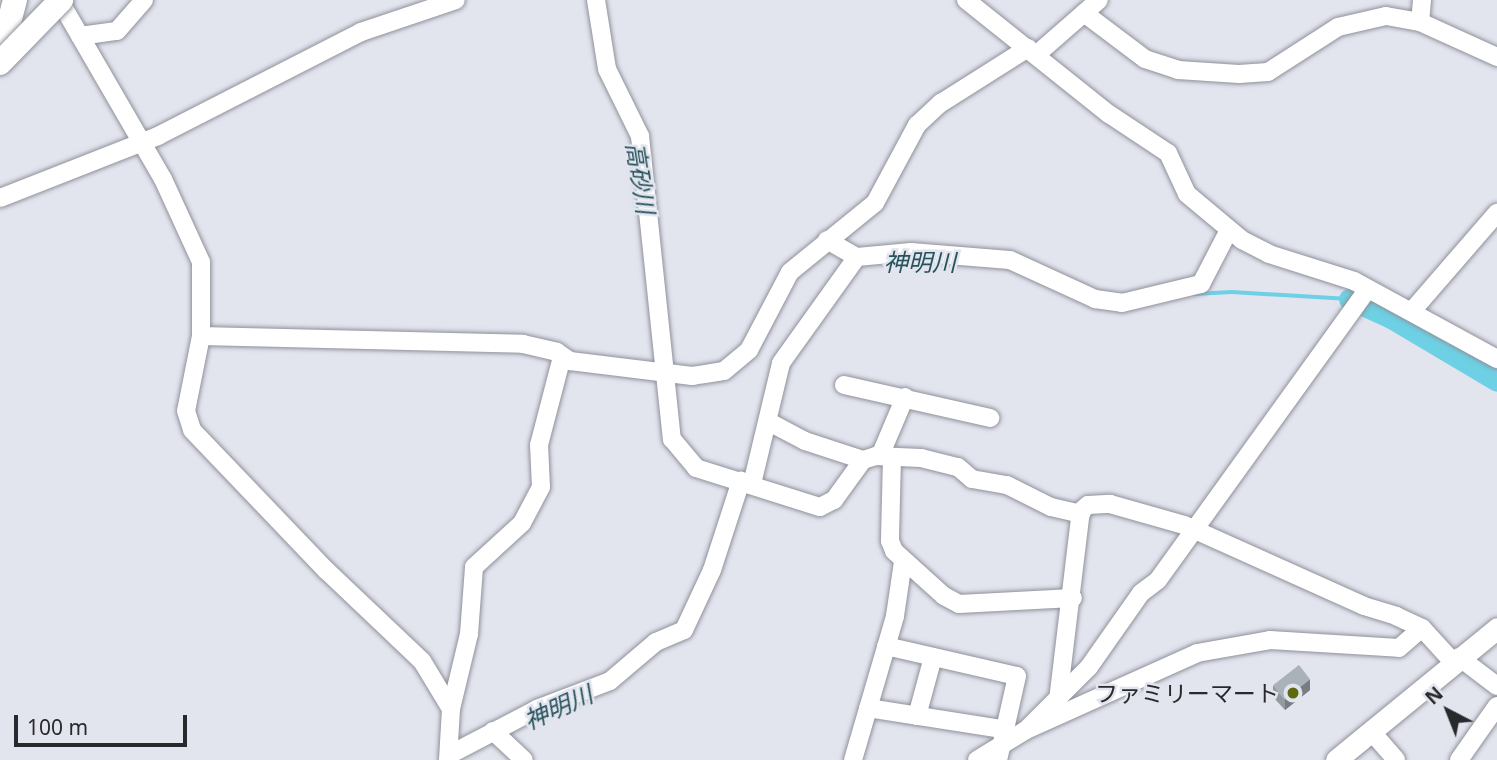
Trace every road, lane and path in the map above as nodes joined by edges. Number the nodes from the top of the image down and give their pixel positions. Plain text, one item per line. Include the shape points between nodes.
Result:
1 (15, 0) edge
2 (55, 0) edge
3 (61, 0) edge
4 (144, 0) edge
5 (456, 0) edge
6 (596, 0) edge
7 (966, 0) edge
8 (1099, 0) edge
9 (1422, 0) edge
10 (1084, 13) junction
11 (1420, 22) junction
12 (80, 36) junction
13 (1033, 51) junction
14 (1496, 54) edge
15 (0, 57) edge
16 (0, 63) edge
17 (143, 143) junction
18 (0, 198) edge
19 (1497, 213) edge
20 (1230, 230) junction
21 (827, 240) junction
22 (857, 257) junction
23 (1368, 289) junction
24 (1412, 311) junction
25 (201, 337) junction
26 (562, 357) junction
27 (1497, 359) edge
28 (662, 373) junction
29 (844, 385) dead end
30 (905, 397) junction
31 (990, 418) dead end
32 (769, 422) junction
33 (878, 457) junction
34 (746, 482) junction
35 (1081, 514) junction
36 (1196, 531) junction
37 (903, 562) junction
38 (1073, 598) junction
39 (1422, 628) junction
40 (1497, 628) edge
41 (886, 646) junction
42 (933, 657) junction
43 (1455, 660) junction
44 (1497, 686) edge
45 (1058, 700) junction
46 (1497, 706) edge
47 (868, 708) junction
48 (451, 709) junction
49 (917, 716) junction
50 (1026, 730) junction
51 (493, 731) junction
52 (1371, 731) junction
53 (1001, 744) edge
54 (449, 757) edge
55 (524, 760) edge
56 (853, 760) edge
57 (977, 760) edge
58 (1336, 760) edge
59 (1395, 760) edge
60 (1459, 760) edge

1 - 15 highway
2 - 12 street
3 - 16 highway, bridge
4 - 12 street via 117,31
5 - 17 street via 361,32
6 - 28 street via 607,69 640,135 653,228
7 - 13 street
8 - 10 street
9 - 11 street
10 - 11 street via 1146,59 1178,70 1239,74 1268,72 1338,27 1386,16
10 - 13 street
11 - 14 street via 1465,46
12 - 17 street
13 - 20 street via 1109,114 1168,153 1187,194
13 - 21 street via 929,112 917,125 875,203 864,216
17 - 18 street
17 - 25 street via 201,262
19 - 24 street
20 - 22 street via 1201,284 1122,303 1095,299 1010,260 911,252
20 - 23 street via 1269,254
21 - 22 street
21 - 28 street via 790,272 749,350 737,362 711,376
22 - 32 street via 787,353
23 - 24 street
23 - 36 street
24 - 27 street
25 - 26 street via 523,344
25 - 48 street via 186,411 192,430 326,570 422,661
26 - 28 street via 570,362
26 - 48 street via 539,445 541,487 522,523 474,567 469,634
28 - 34 street via 672,439 696,468
29 - 30 street
30 - 31 street
30 - 33 street
32 - 33 street via 805,441
32 - 34 street
33 - 34 street via 827,506
33 - 35 street via 958,467 972,479 1007,485 1051,507
33 - 37 street via 890,541
34 - 51 street via 684,630 656,642 610,681
35 - 36 street via 1088,505 1110,505
35 - 38 street
36 - 39 street
36 - 45 street
37 - 38 street via 959,604
37 - 41 street
38 - 45 street
39 - 43 street
39 - 50 street via 1399,648 1270,640 1221,646
40 - 43 main road
41 - 42 street
41 - 47 street
42 - 49 street
42 - 53 street via 1017,676
43 - 44 street
43 - 52 main road
45 - 50 street
46 - 60 street
47 - 49 street
47 - 56 street
48 - 54 street
49 - 53 street
50 - 53 street
51 - 54 street
51 - 55 street
52 - 58 main road
52 - 59 street
53 - 57 street

